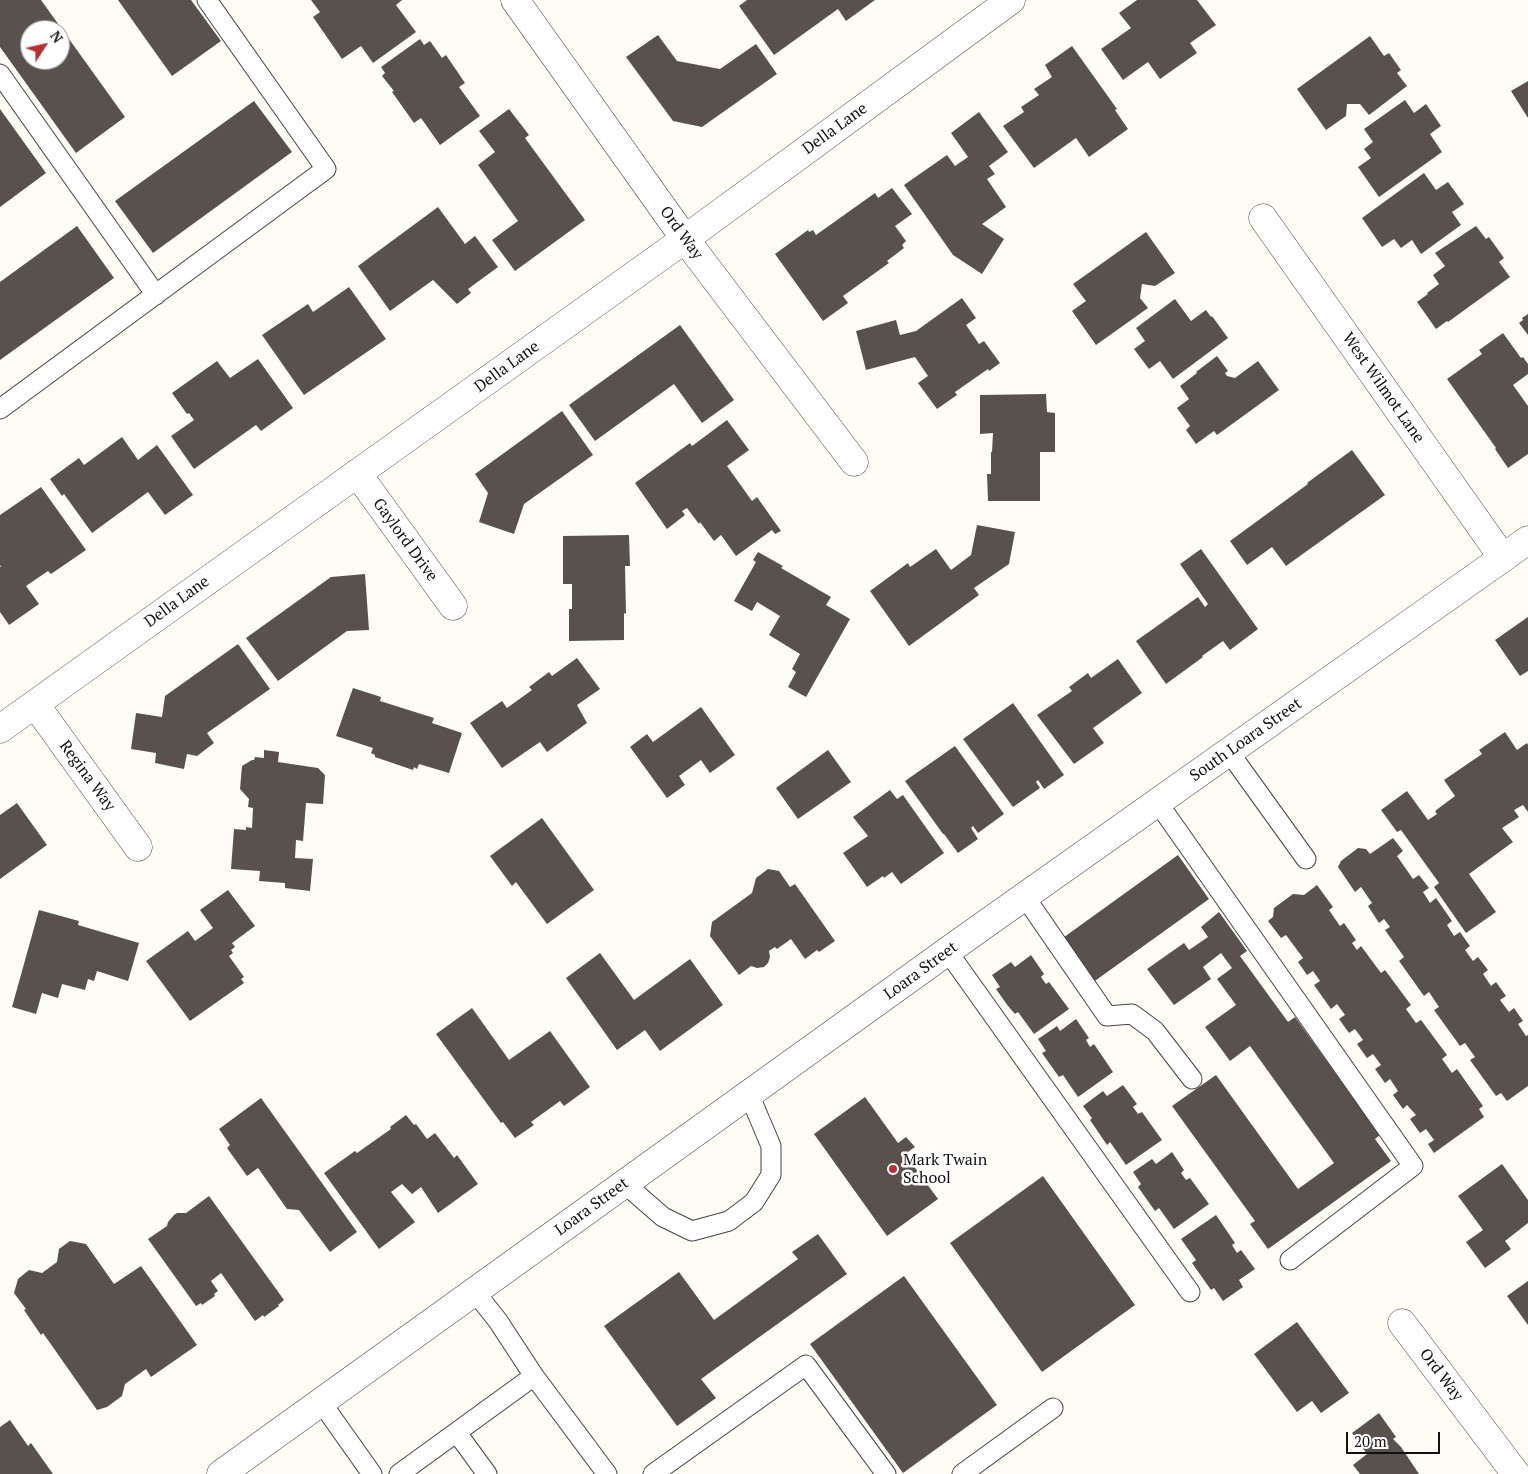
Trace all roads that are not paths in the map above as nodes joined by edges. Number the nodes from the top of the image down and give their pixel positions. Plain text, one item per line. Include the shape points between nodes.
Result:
1 (207, 0) edge
2 (515, 0) edge
3 (1011, 0) edge
4 (0, 74) edge
5 (1263, 218) dead end
6 (685, 239) junction
7 (156, 295) junction
8 (0, 410) edge
9 (854, 462) dead end
10 (357, 474) junction
11 (1528, 540) edge
12 (1502, 558) junction
13 (453, 606) dead end
14 (35, 704) junction
15 (0, 729) edge
16 (1229, 752) junction
17 (1158, 803) junction
18 (138, 847) dead end
19 (1306, 859) dead end
20 (1025, 897) junction
21 (956, 946) junction
22 (1192, 1079) dead end
23 (750, 1094) junction
24 (625, 1184) junction
25 (1290, 1260) dead end
26 (475, 1292) junction
27 (1190, 1292) dead end
28 (1402, 1323) dead end
29 (534, 1376) junction
30 (321, 1402) junction
31 (1052, 1408) dead end
32 (457, 1433) junction
33 (1528, 1464) edge
34 (221, 1474) edge
35 (372, 1474) edge
36 (399, 1474) edge
37 (487, 1474) edge
38 (606, 1474) edge
39 (653, 1474) edge
40 (886, 1474) edge
41 (962, 1474) edge
42 (1517, 1474) edge

1 - 7 lane via 326,169
2 - 6 street, Ord Way
3 - 6 street, Della Lane
4 - 7 lane
5 - 12 street, West Wilmot Lane
6 - 9 street, Ord Way
6 - 10 street, Della Lane
7 - 8 lane
10 - 13 street, Gaylord Drive
10 - 14 street, Della Lane
11 - 12 street, South Loara Street
12 - 16 street, South Loara Street
14 - 15 street, Della Lane
14 - 18 street, Regina Way
16 - 17 street, South Loara Street
16 - 19 lane
17 - 20 street, South Loara Street
17 - 25 lane via 1413,1166
20 - 21 street, South Loara Street
20 - 22 lane via 1107,1016 1132,1014 1156,1031
21 - 23 street, Loara Street
21 - 27 lane
23 - 24 street, Loara Street
23 - 24 lane via 771,1146 771,1176 754,1202 729,1221 692,1231 663,1217
24 - 26 street, Loara Street
26 - 29 lane
26 - 30 street, Loara Street
28 - 42 street, Ord Way
29 - 32 lane
29 - 38 lane
30 - 34 street, Loara Street
30 - 35 lane
31 - 41 lane
32 - 36 lane
32 - 37 lane
33 - 42 street
39 - 40 lane via 806,1365

